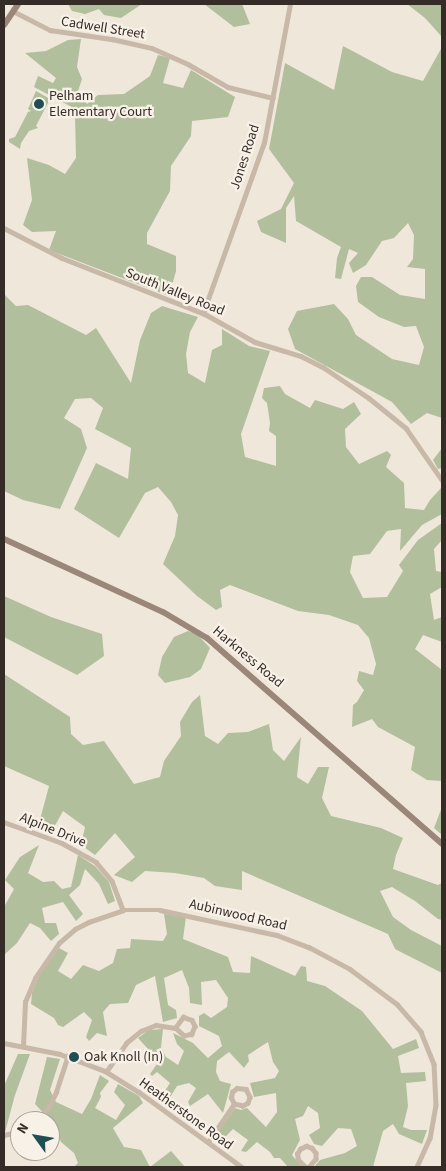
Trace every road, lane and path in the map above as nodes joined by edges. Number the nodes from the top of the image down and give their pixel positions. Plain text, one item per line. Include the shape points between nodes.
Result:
1 (18, 4) edge
2 (290, 4) edge
3 (13, 11) junction
4 (4, 25) edge
5 (273, 98) junction
6 (4, 228) edge
7 (203, 313) junction
8 (441, 478) edge
9 (4, 539) edge
10 (4, 822) edge
11 (442, 844) edge
12 (123, 910) junction
13 (174, 1028) junction
14 (4, 1043) edge
15 (24, 1046) junction
16 (68, 1056) junction
17 (106, 1072) junction
18 (442, 1078) edge
19 (436, 1079) junction
20 (234, 1104) junction
21 (45, 1111) edge
22 (208, 1142) junction
23 (242, 1167) edge
24 (305, 1167) edge
25 (309, 1167) edge
26 (417, 1167) edge

1 - 3 main road
2 - 5 street, Jones Road
3 - 4 main road
3 - 5 street, Cadwell Street via 50,30 152,48 228,87
5 - 7 street, Jones Road via 258,162
6 - 7 street, South Valley Road via 62,258
7 - 8 street, South Valley Road via 251,340 306,358 341,378 406,428
9 - 11 main road, Harkness Road via 156,608 199,632
10 - 12 street, Alpine Drive via 62,843 99,865 114,884
12 - 15 street, Aubinwood Road via 75,929 47,958 27,997
12 - 19 street, Aubinwood Road via 168,911 257,929 298,942 330,957 383,992 409,1016 429,1048
13 - 13 street via 184,1016 194,1022 195,1028 189,1036
13 - 17 street via 156,1025 137,1033
14 - 15 street, Heatherstone Road
15 - 16 street, Heatherstone Road
16 - 17 street, Heatherstone Road
16 - 21 street via 56,1092
17 - 22 street, Heatherstone Road
18 - 19 street
19 - 26 street, Aubinwood Road via 434,1125
20 - 20 street via 232,1092 240,1087 246,1089 250,1097 248,1103 243,1106
20 - 22 street
22 - 23 street, Heatherstone Road
24 - 25 street via 297,1154 306,1146 312,1148 316,1156

